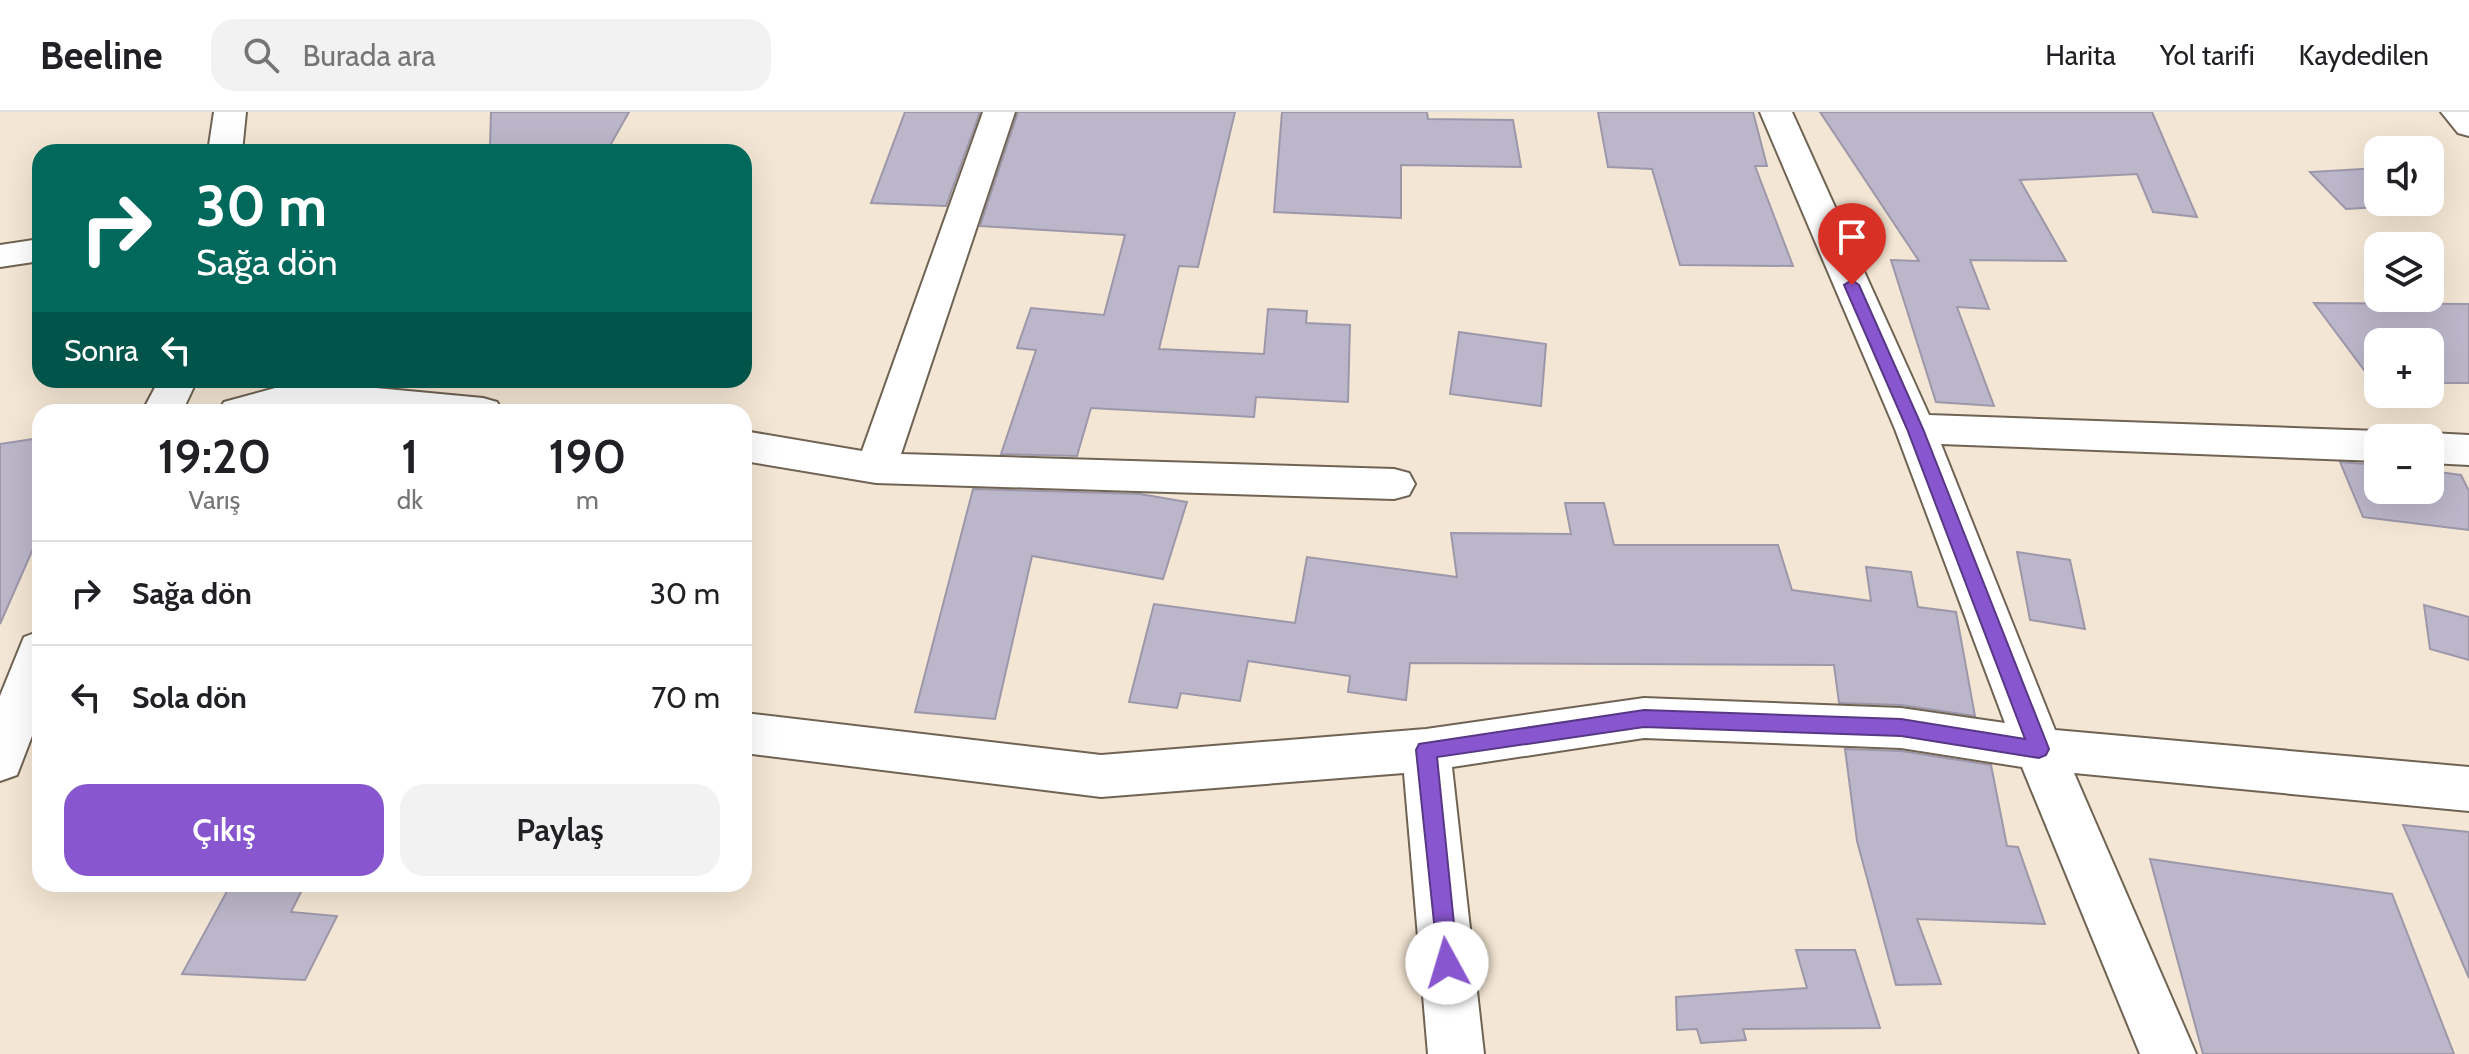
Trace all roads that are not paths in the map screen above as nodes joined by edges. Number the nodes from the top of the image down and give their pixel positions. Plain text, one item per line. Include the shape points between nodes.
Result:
1 (230, 112) edge
2 (999, 112) edge
3 (1776, 112) edge
4 (2457, 112) edge
5 (2469, 126) edge
6 (226, 144) edge
7 (32, 251) edge
8 (0, 256) edge
9 (268, 404) edge
10 (397, 404) edge
11 (1915, 429) junction
12 (2364, 445) edge
13 (752, 447) edge
14 (2444, 449) edge
15 (2469, 450) edge
16 (876, 468) junction
17 (1394, 484) dead end
18 (29, 654) edge
19 (752, 734) edge
20 (2039, 749) junction
21 (1426, 750) junction
22 (0, 760) edge
23 (2469, 789) edge
24 (1456, 1054) edge
25 (2168, 1054) edge

1 - 6 street
2 - 16 street
3 - 11 street
4 - 5 street
7 - 8 street
9 - 10 street via 301,395
11 - 12 street
11 - 20 street
13 - 16 street
14 - 15 street
16 - 17 street
18 - 22 street
19 - 21 street via 1101,776
20 - 21 street via 1901,728 1644,718
20 - 23 street
20 - 25 street
21 - 24 street

